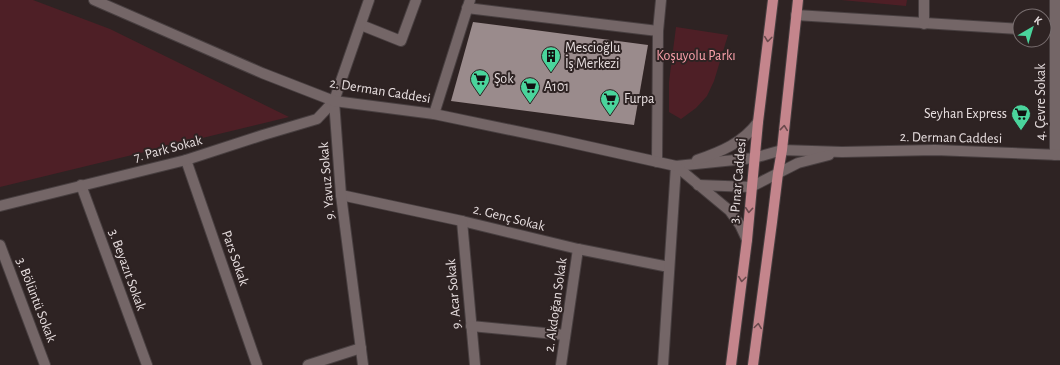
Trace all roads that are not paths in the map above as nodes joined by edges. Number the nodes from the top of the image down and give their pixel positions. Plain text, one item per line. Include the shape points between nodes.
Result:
1 (94, 0) edge
2 (369, 0) edge
3 (416, 0) edge
4 (661, 0) edge
5 (773, 0) edge
6 (798, 0) edge
7 (924, 0) edge
8 (1054, 0) edge
9 (468, 4) edge
10 (796, 15) junction
11 (924, 24) junction
12 (361, 25) junction
13 (1012, 29) edge
14 (658, 31) junction
15 (1058, 31) edge
16 (334, 101) junction
17 (434, 114) junction
18 (758, 122) junction
19 (782, 150) junction
20 (842, 152) junction
21 (1057, 155) edge
22 (754, 158) junction
23 (186, 160) junction
24 (657, 162) junction
25 (676, 166) junction
26 (778, 173) junction
27 (81, 185) junction
28 (698, 185) junction
29 (751, 187) junction
30 (341, 195) junction
31 (0, 206) edge
32 (462, 221) junction
33 (746, 240) junction
34 (0, 245) edge
35 (578, 249) junction
36 (670, 267) junction
37 (471, 326) junction
38 (565, 335) junction
39 (361, 348) junction
40 (45, 365) edge
41 (147, 365) edge
42 (257, 365) edge
43 (308, 365) edge
44 (363, 365) edge
45 (476, 365) edge
46 (561, 365) edge
47 (663, 365) edge
48 (731, 365) edge
49 (753, 365) edge

1 - 16 street, 2. Derman Caddesi
2 - 12 street, 9. Yavuz Sokak
3 - 12 street via 401,41
4 - 14 street
5 -> 18 main road, 3. Pınar Caddesi
6 - 10 main road
7 - 11 street
8 - 15 street, 4. Çevre Sokak
9 - 14 street
9 - 17 street
10 - 11 street
19 -> 10 main road
11 - 13 street
12 - 16 street, 9. Yavuz Sokak
14 - 24 street
15 - 21 street, 4. Çevre Sokak
16 - 17 street, 2. Derman Caddesi
16 - 23 street, 7. Park Sokak via 317,119
16 - 30 street, 9. Yavuz Sokak
17 - 24 street, 2. Derman Caddesi
18 - 22 main road, 3. Pınar Caddesi
18 - 25 street via 737,142 716,154
19 - 20 street
19 - 22 street
19 - 26 main road
20 - 21 street, 2. Derman Caddesi via 936,150
20 - 26 street via 798,163
22 - 25 street
22 - 29 main road, 3. Pınar Caddesi
23 - 27 street, 7. Park Sokak
23 - 42 street, Pars Sokak
24 - 25 street, 2. Derman Caddesi
25 - 28 street
25 - 36 street
26 - 29 street
49 -> 26 main road
27 - 31 street, 7. Park Sokak
27 - 41 street, 3. Beyazıt Sokak
28 - 29 street
28 - 33 street via 730,211
29 -> 33 main road, 3. Pınar Caddesi
30 - 32 street, 2. Genç Sokak
30 - 39 street, 9. Yavuz Sokak
32 - 35 street, 2. Genç Sokak
32 - 37 street, 9. Acar Sokak
33 -> 48 main road, 3. Pınar Caddesi
34 - 40 street, 3. Bölüntü Sokak
35 - 36 street, 2. Genç Sokak
35 - 38 street, 2. Akdoğan Sokak
36 - 47 street
37 - 38 street
37 - 45 street, 9. Acar Sokak
38 - 46 street, 2. Akdoğan Sokak
39 - 43 street
39 - 44 street, 9. Yavuz Sokak

